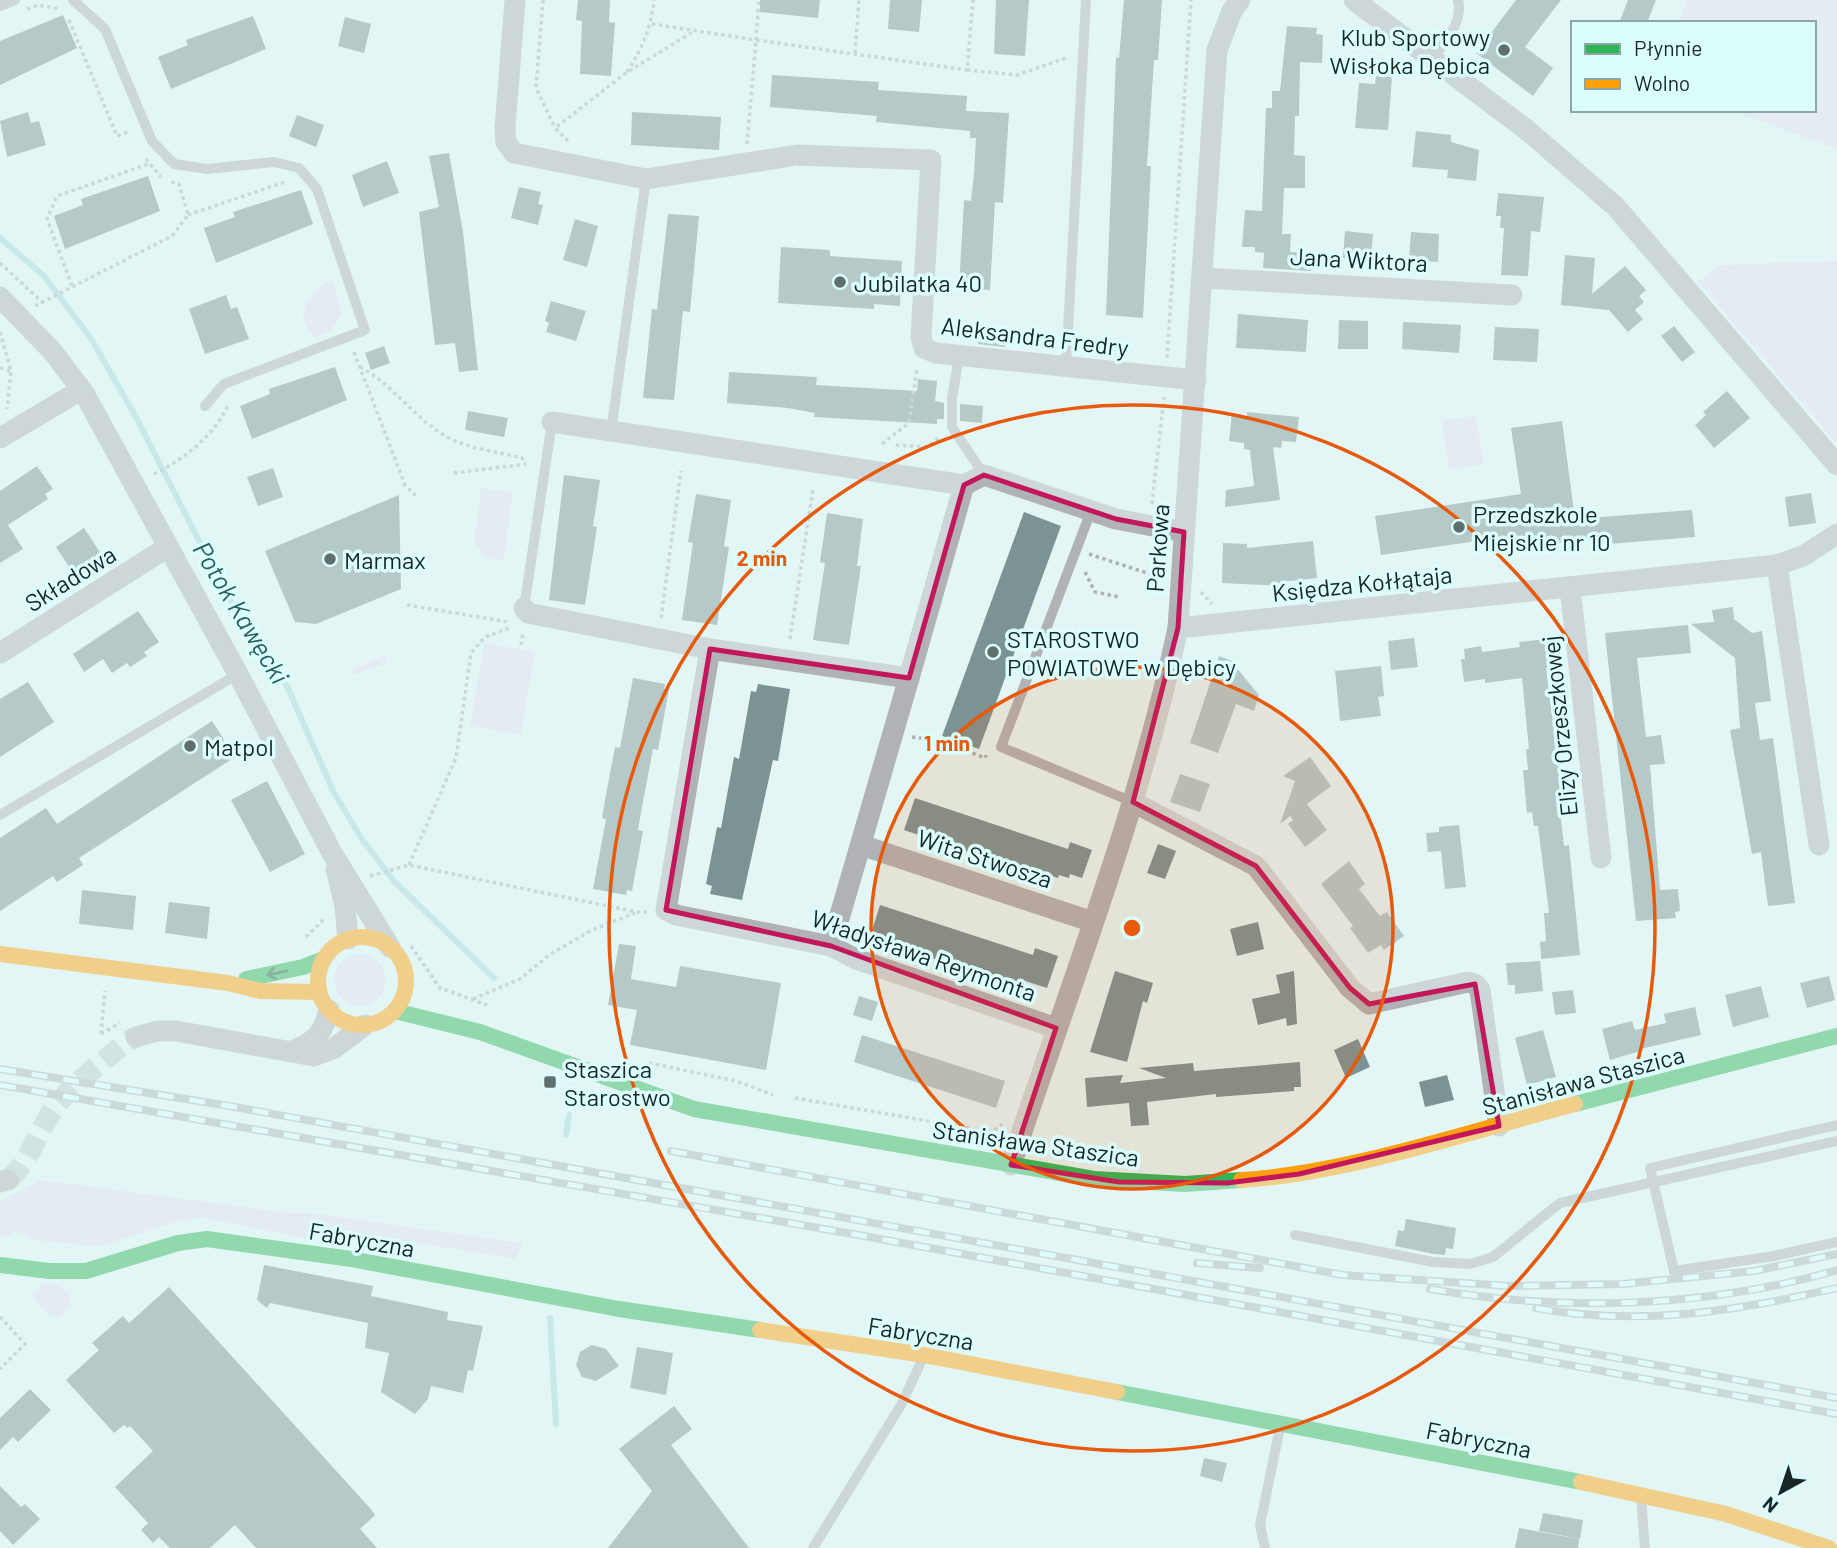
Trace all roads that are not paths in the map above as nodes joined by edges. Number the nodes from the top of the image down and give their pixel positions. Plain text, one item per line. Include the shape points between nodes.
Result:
1 (15, 0) edge
2 (73, 0) edge
3 (515, 0) edge
4 (1086, 0) edge
5 (1240, 0) edge
6 (1354, 0) edge
7 (1458, 0) edge
8 (0, 6) edge
9 (1432, 59) junction
10 (646, 179) junction
11 (1202, 278) junction
12 (1512, 295) dead end
13 (0, 297) edge
14 (958, 356) junction
15 (1066, 366) junction
16 (1196, 380) junction
17 (81, 390) junction
18 (205, 405) dead end
19 (552, 422) joint
20 (611, 432) junction
21 (0, 438) edge
22 (1837, 464) edge
23 (985, 475) junction
24 (964, 485) junction
25 (1091, 511) junction
26 (1184, 531) junction
27 (1837, 534) edge
28 (168, 547) junction
29 (1777, 565) junction
30 (1570, 588) junction
31 (524, 608) joint
32 (1178, 628) junction
33 (710, 649) junction
34 (0, 653) edge
35 (238, 674) junction
36 (909, 678) junction
37 (1133, 802) junction
38 (0, 815) edge
39 (861, 845) junction
40 (1819, 845) dead end
41 (332, 853) junction
42 (1601, 858) dead end
43 (1093, 922) junction
44 (348, 939) junction
45 (398, 943) junction
46 (831, 946) junction
47 (0, 954) edge
48 (324, 959) junction
49 (406, 982) junction
50 (228, 983) junction
51 (424, 994) dead end
52 (324, 1001) junction
53 (445, 1008) dead end
54 (395, 1011) junction
55 (365, 1025) junction
56 (1056, 1028) junction
57 (480, 1031) junction
58 (1837, 1036) edge
59 (135, 1037) tunnel mouth
60 (292, 1051) junction
61 (1837, 1125) edge
62 (1499, 1126) junction
63 (1837, 1141) edge
64 (1011, 1165) junction
65 (1652, 1184) junction
66 (1295, 1235) dead end
67 (1837, 1242) edge
68 (0, 1265) edge
69 (924, 1355) junction
70 (1280, 1424) junction
71 (1641, 1494) junction
72 (813, 1548) edge
73 (1265, 1548) edge
74 (1645, 1548) edge
75 (1829, 1548) edge

1 - 8 lane
2 - 18 lane via 106,29 152,141 174,164 207,169 274,162 299,168 317,189 365,330 224,384
3 - 10 street, Aleksandra Fredry via 505,128 509,148 520,155
4 - 15 lane
5 - 11 street, Parkowa via 1231,11 1217,50
6 - 9 street
7 - 9 lane via 1461,14
9 - 22 street via 1527,130 1616,207
10 - 14 street, Aleksandra Fredry via 797,155 931,160 921,337 924,348
10 - 20 lane
11 - 12 street, Jana Wiktora
11 - 16 street, Parkowa
13 - 17 street via 53,352
14 - 15 street, Aleksandra Fredry
14 - 23 lane via 953,427
15 - 16 street, Aleksandra Fredry
16 - 26 street, Parkowa
17 - 21 street
17 - 28 street
19 - 20 street
19 - 31 lane
20 - 24 street
23 - 24 street
23 - 25 street
24 - 36 street
25 - 26 street via 1152,528
25 - 37 lane via 1001,747
26 - 32 street, Parkowa
27 - 29 street, Księdza Kołłątaja via 1803,556
28 - 34 street, Składowa
28 - 35 street
29 - 30 street, Księdza Kołłątaja
29 - 40 street
30 - 32 street, Księdza Kołłątaja
30 - 42 street, Elizy Orzeszkowej
31 - 33 street via 528,613
32 - 37 street, Parkowa via 1158,720
33 - 36 street
33 - 46 street, Władysława Reymonta via 666,911
35 - 38 lane
35 - 41 street
36 - 39 street
37 - 43 street, Parkowa
37 - 62 street via 1256,866 1350,988 1369,1004 1475,984 1480,990
39 - 43 street, Wita Stwosza
39 - 46 street
41 - 44 street
41 - 45 street
43 - 56 street, Parkowa
44 - 45 street
44 - 48 street
45 - 49 street
46 - 56 street, Władysława Reymonta via 856,959
47 - 50 street
48 -> 50 street
48 - 52 street via 318,981
49 - 51 street
49 - 54 street
50 - 52 street
52 - 55 street via 345,1021
52 - 60 street via 324,1029 309,1044
53 - 57 street, Stanisława Staszica
54 - 55 street
54 - 57 street, Stanisława Staszica
55 - 60 street via 325,1053 314,1056
56 - 64 street, Parkowa
57 - 64 street, Stanisława Staszica via 694,1109
58 - 62 street, Stanisława Staszica
59 - 60 street via 176,1031
61 - 65 lane via 1650,1168
62 - 64 street, Stanisława Staszica via 1299,1174 1227,1183 1119,1182
63 - 65 lane
65 - 66 lane via 1560,1203 1493,1257 1470,1264 1433,1262
65 - 67 lane via 1674,1271
68 - 69 street, Fabryczna via 97,1270 184,1240 207,1239
69 - 70 street, Fabryczna
69 - 72 lane via 901,1405
70 - 71 street, Fabryczna
70 - 73 lane via 1260,1525
71 - 74 lane
71 - 75 street, Fabryczna via 1726,1514

